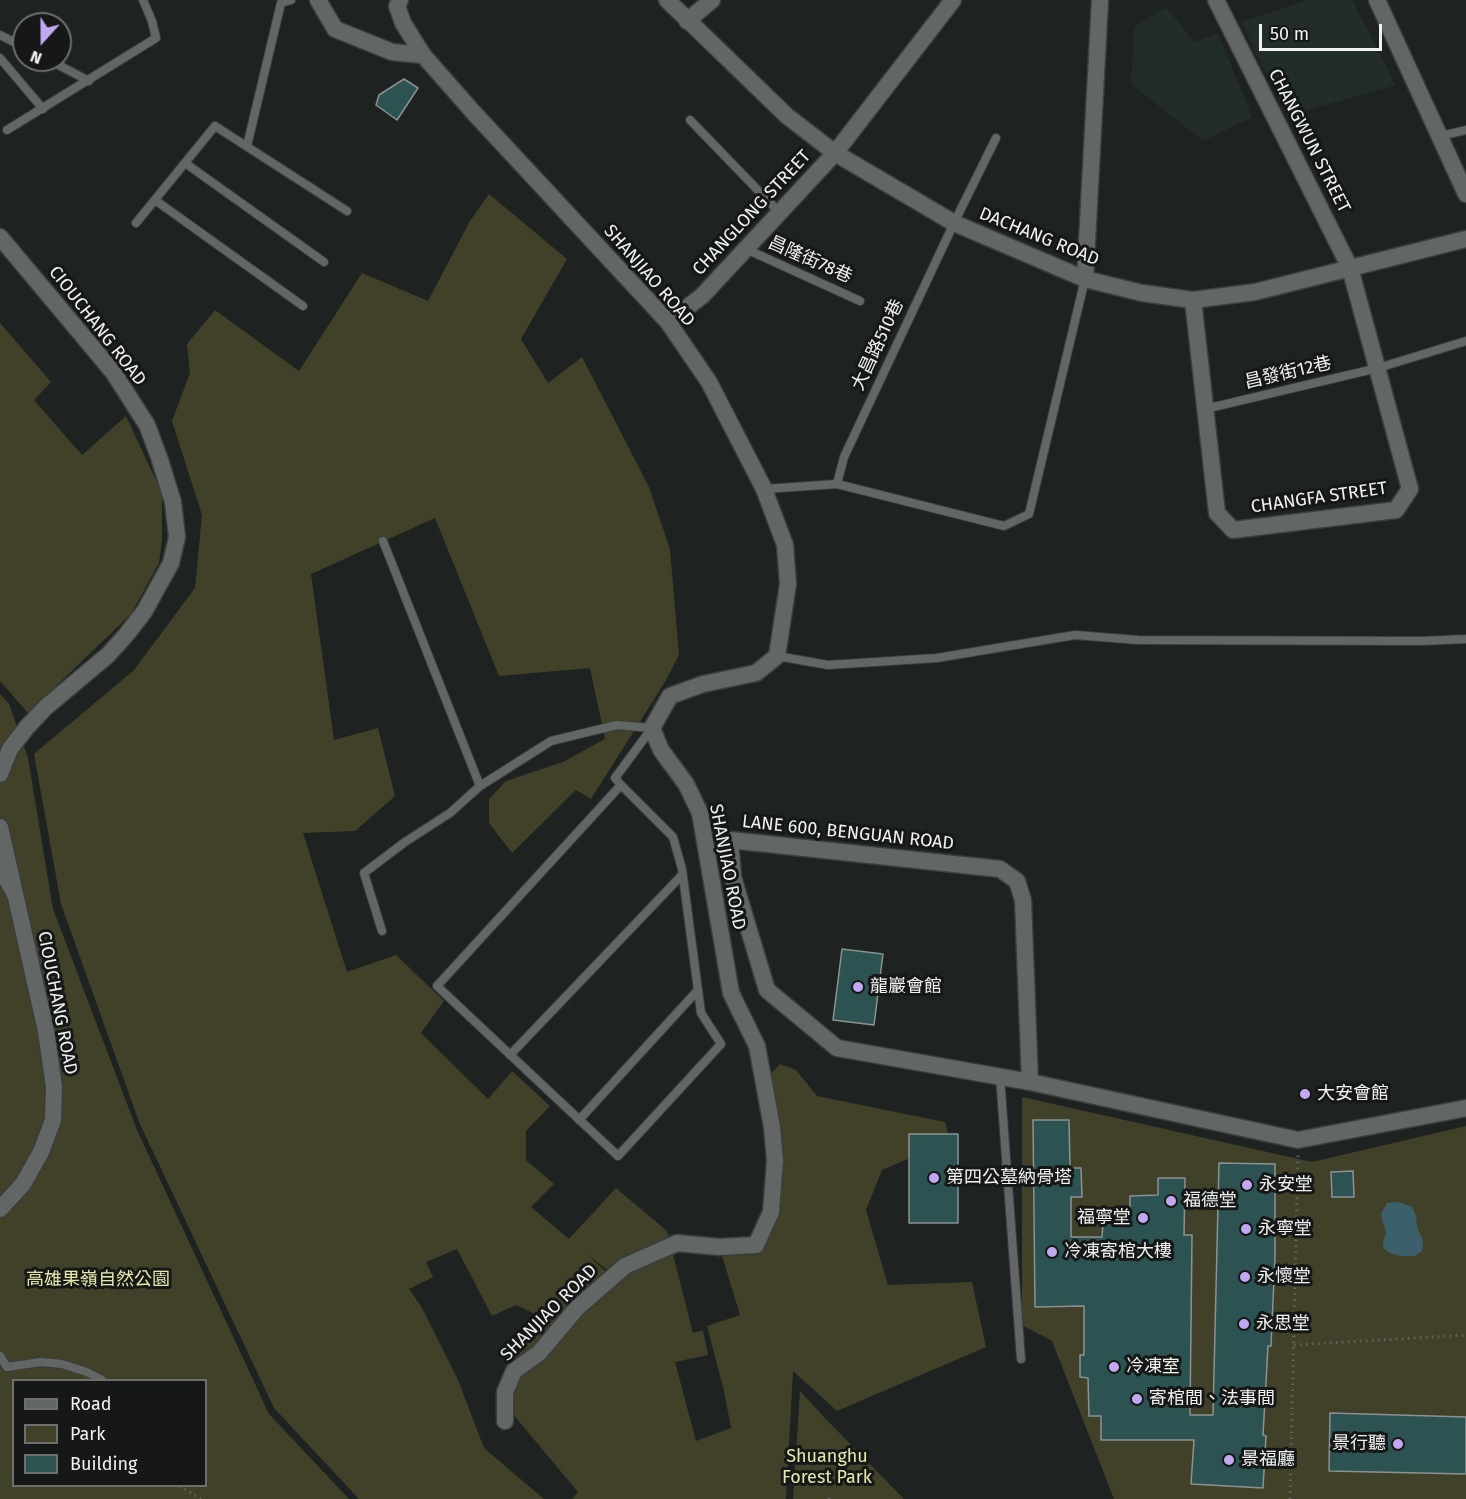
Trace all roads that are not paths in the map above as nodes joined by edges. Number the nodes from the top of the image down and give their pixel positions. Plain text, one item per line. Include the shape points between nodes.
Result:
1 (143, 0) edge
2 (291, 0) edge
3 (318, 0) edge
4 (400, 0) edge
5 (667, 0) edge
6 (712, 0) edge
7 (952, 0) edge
8 (1100, 0) edge
9 (1216, 0) edge
10 (1377, 0) edge
11 (687, 21) junction
12 (423, 55) junction
13 (0, 58) edge
14 (71, 72) edge
15 (88, 81) junction
16 (43, 109) junction
17 (690, 120) dead end
18 (7, 130) dead end
19 (1466, 130) edge
20 (1441, 136) junction
21 (996, 138) dead end
22 (247, 146) junction
23 (835, 153) junction
24 (185, 162) junction
25 (1466, 194) edge
26 (155, 200) junction
27 (347, 211) dead end
28 (779, 212) junction
29 (136, 223) dead end
30 (954, 223) junction
31 (0, 237) edge
32 (1466, 239) edge
33 (746, 249) junction
34 (324, 262) dead end
35 (1350, 268) junction
36 (1085, 279) junction
37 (860, 300) dead end
38 (1193, 300) junction
39 (303, 306) dead end
40 (668, 322) junction
41 (1466, 341) edge
42 (1378, 368) junction
43 (1205, 410) junction
44 (837, 484) junction
45 (764, 489) junction
46 (383, 542) dead end
47 (1466, 639) edge
48 (777, 656) junction
49 (652, 728) junction
50 (0, 774) edge
51 (621, 785) junction
52 (480, 786) junction
53 (0, 827) edge
54 (0, 868) edge
55 (682, 874) junction
56 (15, 894) junction
57 (382, 931) dead end
58 (698, 990) junction
59 (510, 1054) junction
60 (1000, 1077) junction
61 (1030, 1082) junction
62 (1466, 1108) edge
63 (579, 1120) junction
64 (0, 1209) edge
65 (0, 1356) edge
66 (1021, 1359) dead end
67 (4, 1368) edge
68 (100, 1379) edge
69 (505, 1421) dead end

1 - 15 lane via 156,38
2 - 22 lane via 281,3
3 - 12 street via 335,28 392,52
4 - 12 street via 397,6 403,23
5 - 11 street, DACHANG ROAD
6 - 11 street
7 - 23 street, CHANGLONG STREET
8 - 36 street
9 - 35 street, CHANGWUN STREET
10 - 20 street
11 - 23 street, DACHANG ROAD via 787,117
12 - 40 street, SHANJIAO ROAD
13 - 16 lane
14 - 15 lane
15 - 16 lane
16 - 18 lane
17 - 28 lane
19 - 20 lane
20 - 25 street
21 - 30 lane, 大昌路510巷
22 - 24 lane via 215,126
22 - 27 lane
23 - 28 street, CHANGLONG STREET
23 - 30 street, DACHANG ROAD
24 - 26 lane
24 - 34 lane
26 - 29 lane
26 - 39 lane
28 - 33 street, CHANGLONG STREET
30 - 36 street, DACHANG ROAD
30 - 44 lane, 大昌路510巷 via 844,457
31 - 50 street, CIOUCHANG ROAD via 113,372 147,425 173,502 177,537 171,562 144,612 108,655 27,727 10,749
32 - 35 street, DACHANG ROAD
33 - 37 lane, 昌隆街78巷
33 - 40 street, CHANGLONG STREET via 702,296
35 - 38 street, DACHANG ROAD via 1255,292
35 - 42 street, CHANGFA STREET
36 - 38 street, DACHANG ROAD
36 - 44 lane via 1029,514 1004,526
38 - 43 street, CHANGFA STREET
40 - 45 street, SHANJIAO ROAD via 710,382
41 - 42 lane, 昌發街12巷
42 - 43 lane, 昌發街12巷
42 - 43 street, CHANGFA STREET via 1410,489 1396,510 1233,530 1217,513
44 - 45 lane
45 - 48 street, SHANJIAO ROAD via 785,545 788,584
46 - 52 lane
47 - 48 lane via 1138,640 1075,635 937,658 828,665
48 - 49 street via 756,673 670,696
49 - 51 lane via 615,778
49 - 52 lane via 617,726 551,741
49 - 69 street, SHANJIAO ROAD via 700,813 731,993 756,1046 772,1127 775,1161 771,1212 756,1245 677,1243 625,1266 577,1308 539,1353 514,1371 505,1392
51 - 55 lane via 673,837
51 - 59 lane via 437,986
52 - 57 lane via 450,813 364,873
53 - 56 street, CIOUCHANG ROAD
54 - 56 street
55 - 58 lane
55 - 59 lane
56 - 64 street, CIOUCHANG ROAD via 46,1031 54,1087 53,1120 23,1184
58 - 63 lane
58 - 63 lane via 701,1013 721,1044 618,1156
59 - 63 lane
60 - 61 street, LANE 600, BENGUAN ROAD
60 - 61 street, LANE 600, BENGUAN ROAD via 837,1048 767,990 733,877 730,840 1000,869 1017,881 1023,900
60 - 66 lane
61 - 62 street, LANE 600, BENGUAN ROAD via 1298,1140
65 - 67 lane
67 - 68 lane via 52,1363

